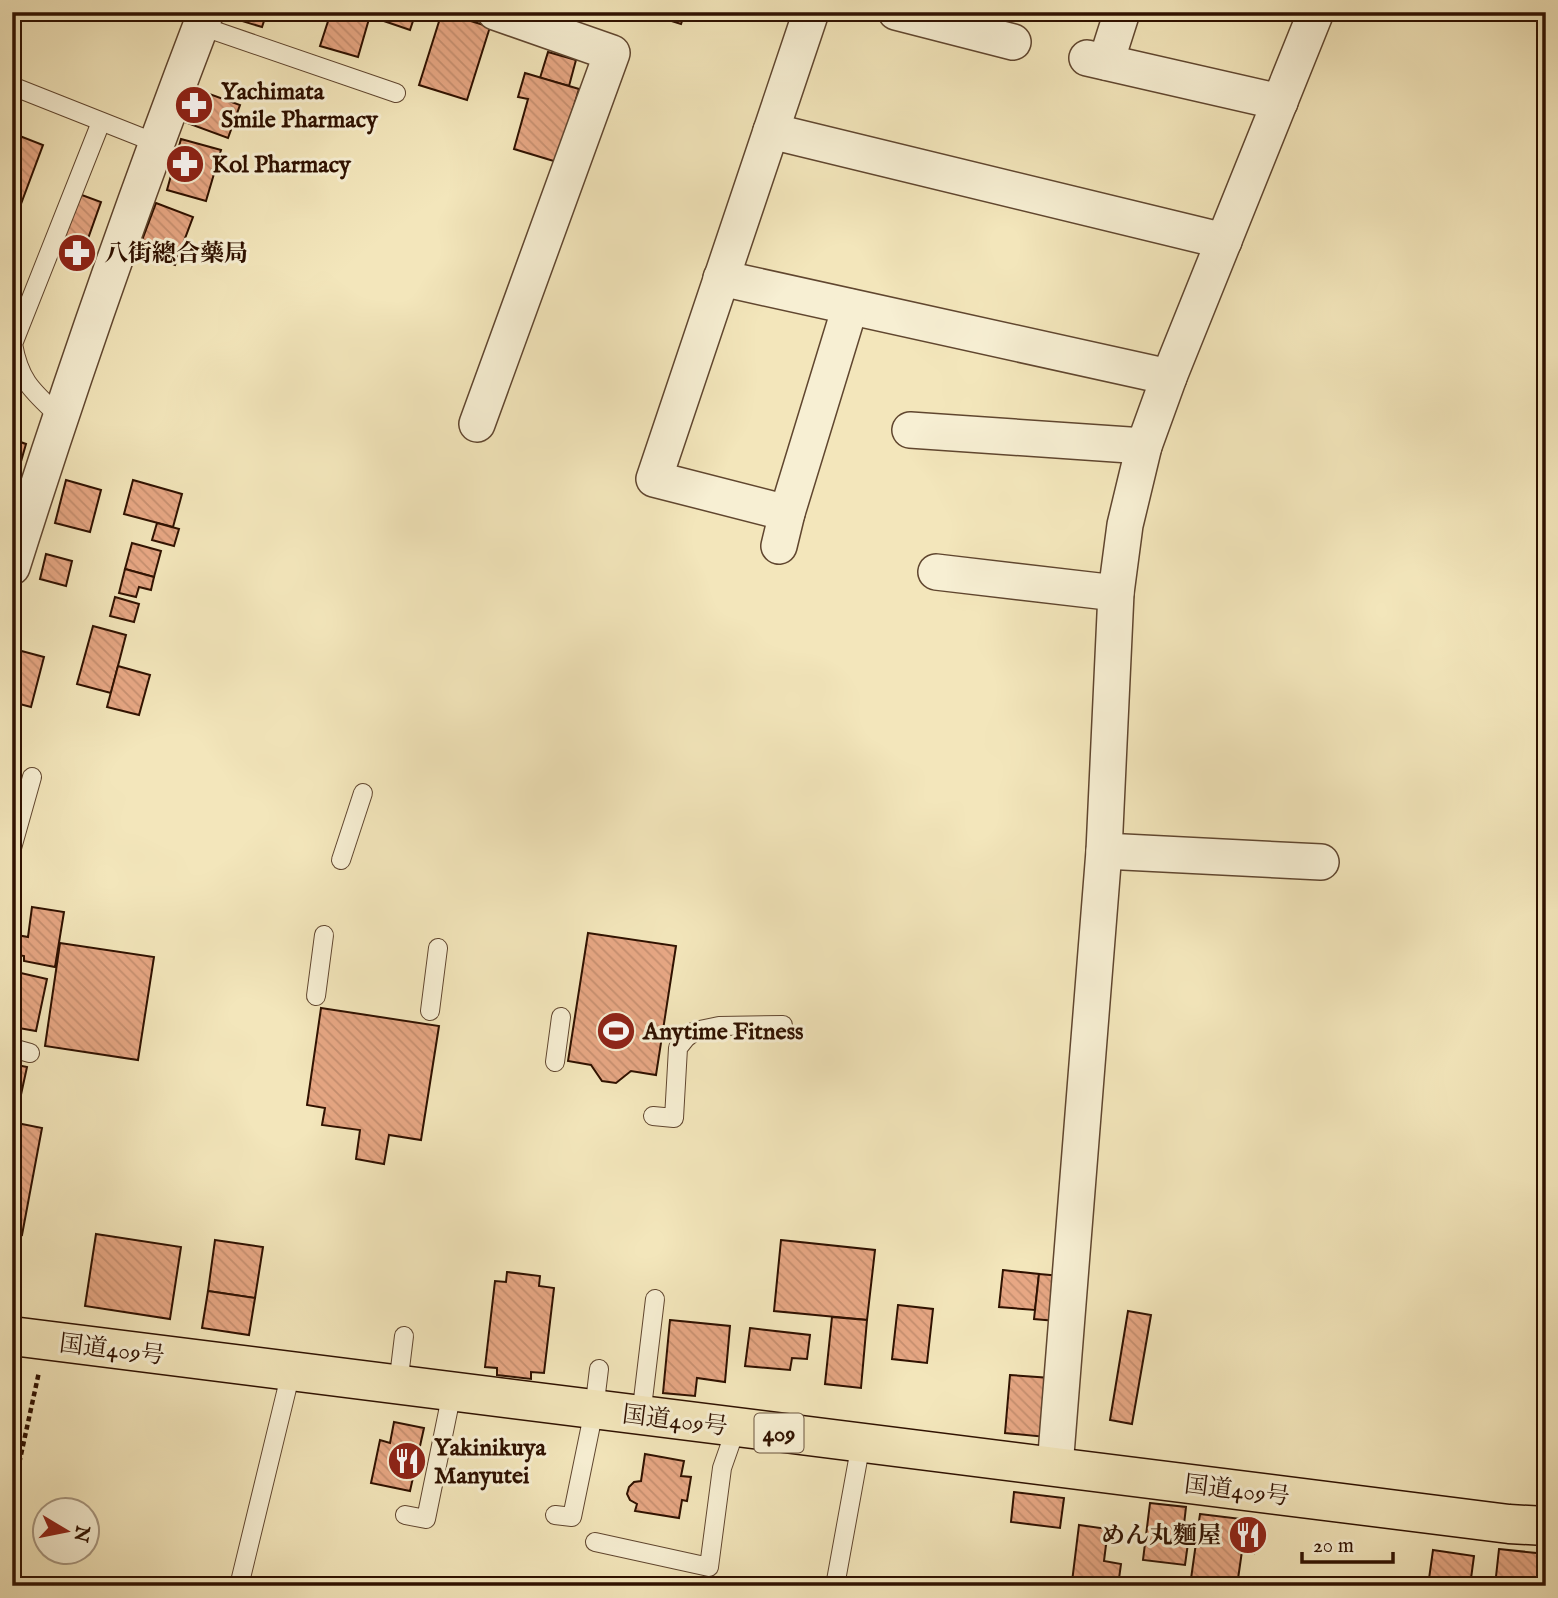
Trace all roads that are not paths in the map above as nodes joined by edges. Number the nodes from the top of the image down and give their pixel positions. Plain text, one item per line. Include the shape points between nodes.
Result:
1 (495, 12) edge
2 (811, 12) edge
3 (896, 12) edge
4 (1122, 12) edge
5 (1316, 12) edge
6 (203, 19) edge
7 (1013, 42) dead end
8 (12, 86) edge
9 (396, 93) dead end
10 (1280, 102) junction
11 (101, 122) junction
12 (771, 131) junction
13 (156, 143) junction
14 (1224, 241) junction
15 (721, 278) junction
16 (850, 307) junction
17 (1169, 377) junction
18 (61, 418) junction
19 (477, 424) dead end
20 (910, 430) dead end
21 (1144, 446) junction
22 (20, 516) edge
23 (12, 567) edge
24 (936, 572) dead end
25 (1116, 593) junction
26 (32, 777) dead end
27 (363, 793) dead end
28 (12, 848) edge
29 (1104, 851) junction
30 (341, 860) dead end
31 (1321, 862) dead end
32 (324, 934) dead end
33 (438, 948) dead end
34 (316, 996) dead end
35 (430, 1011) dead end
36 (561, 1017) dead end
37 (783, 1025) dead end
38 (555, 1062) dead end
39 (653, 1116) dead end
40 (655, 1299) dead end
41 (404, 1336) dead end
42 (29, 1338) edge
43 (599, 1369) dead end
44 (291, 1372) junction
45 (398, 1385) junction
46 (452, 1392) junction
47 (594, 1410) junction
48 (641, 1416) junction
49 (736, 1427) junction
50 (861, 1443) junction
51 (1055, 1467) junction
52 (405, 1515) dead end
53 (555, 1515) dead end
54 (1546, 1526) edge
55 (595, 1542) dead end
56 (239, 1586) edge
57 (835, 1586) edge

1 - 19 street via 612,53
2 - 12 street
3 - 7 street
4 - 10 street via 1097,60
5 - 10 street
6 - 9 lane
6 - 13 street
8 - 11 lane
10 - 14 street
11 - 13 lane
11 - 18 lane via 13,344 27,386
12 - 14 street
12 - 15 street
13 - 18 street
14 - 17 street
15 - 16 street
15 - 16 street via 654,479 783,529
16 - 17 street
17 - 21 street
18 - 22 street
20 - 21 street
21 - 25 street via 1125,525
22 - 23 street
24 - 25 street
25 - 29 street
26 - 28 lane
27 - 30 lane
29 - 31 street
29 - 51 street
32 - 34 lane
33 - 35 lane
36 - 38 lane
37 - 39 lane via 695,1031 678,1048 674,1118
40 - 48 lane
41 - 45 lane
42 - 44 highway, 国道409号 / 409
43 - 47 lane
44 - 45 highway, 国道409号 / 409
44 - 56 lane
45 - 46 highway, 国道409号 / 409
46 - 47 highway, 国道409号 / 409
46 - 52 lane via 426,1519
47 - 48 highway, 国道409号 / 409
47 - 53 lane via 572,1517
48 - 49 highway, 国道409号 / 409
49 - 50 highway, 国道409号 / 409
49 - 55 lane via 722,1468 709,1567
50 - 51 highway, 国道409号 / 409
50 - 57 lane
51 - 54 highway, 国道409号 / 409

